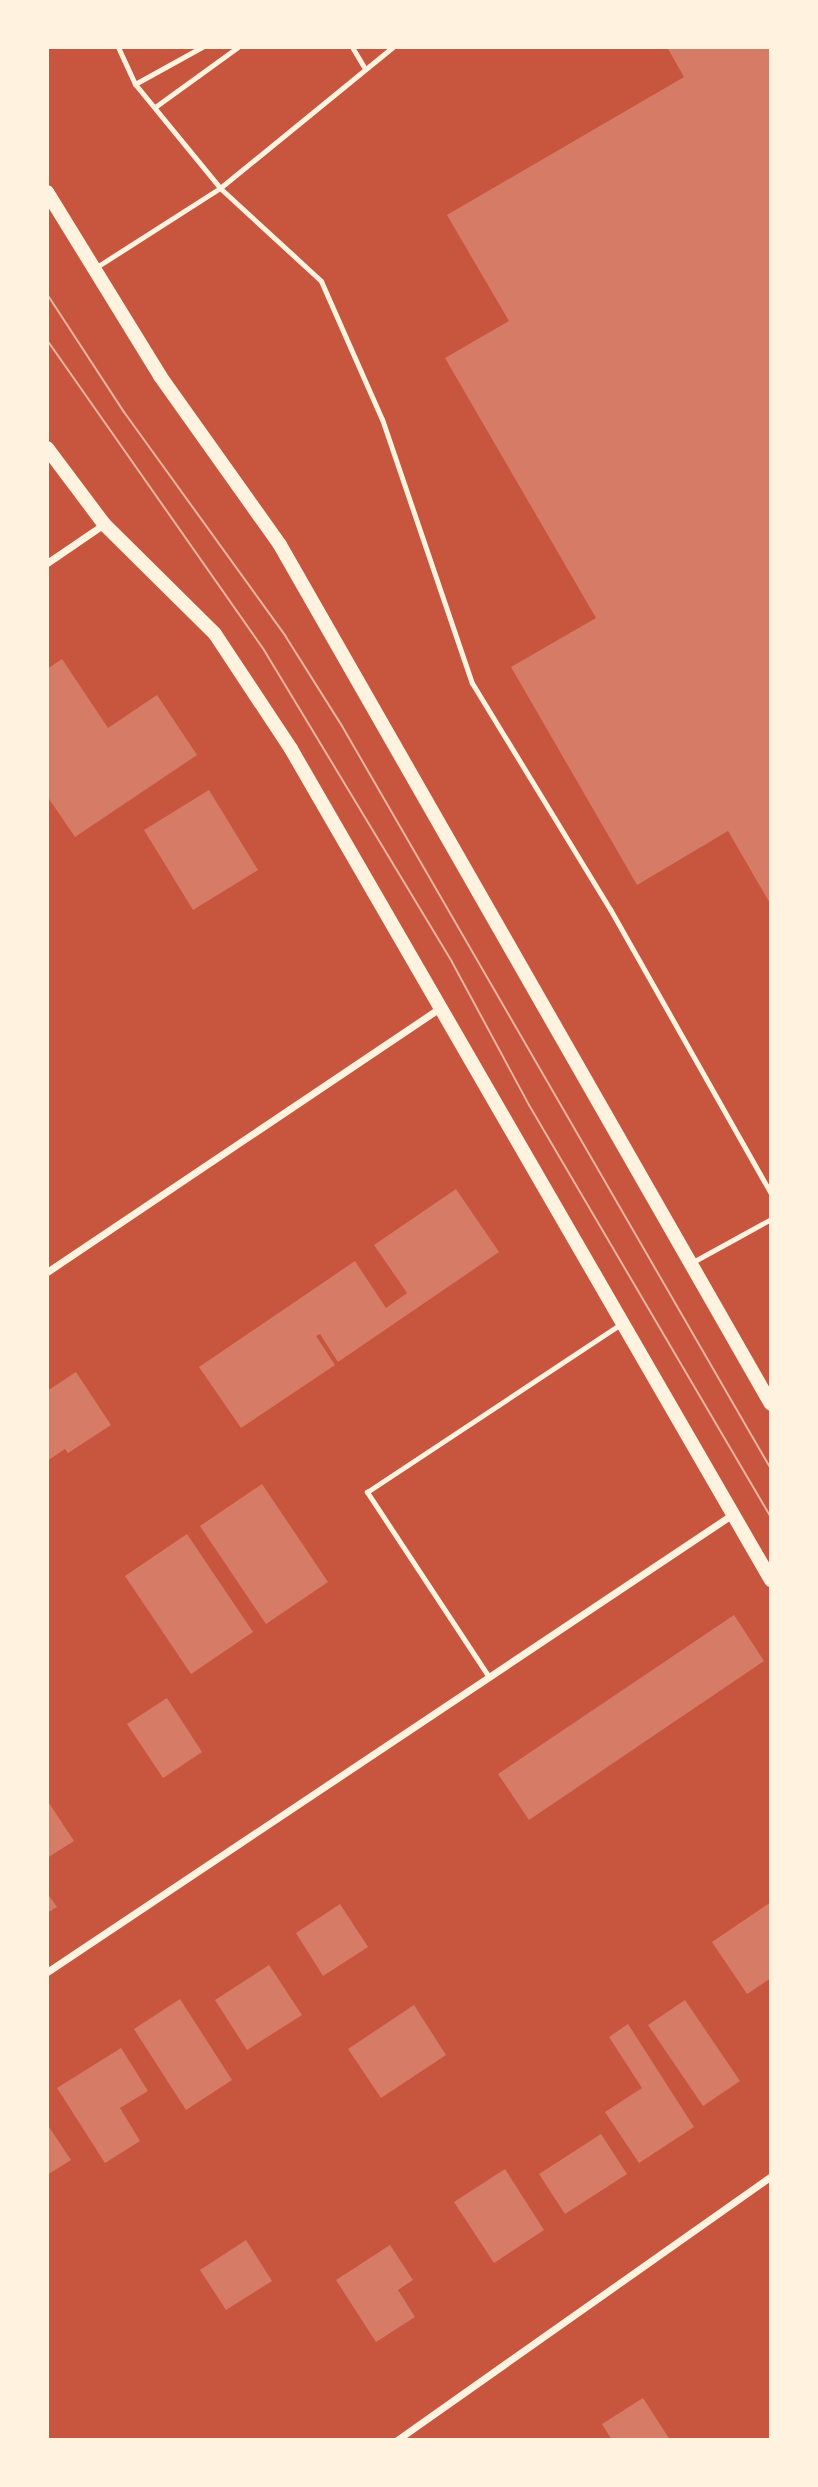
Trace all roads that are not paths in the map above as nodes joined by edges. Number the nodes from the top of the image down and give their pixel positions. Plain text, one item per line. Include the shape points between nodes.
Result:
1 (118, 47) edge
2 (202, 47) edge
3 (239, 47) edge
4 (352, 47) edge
5 (393, 47) edge
6 (364, 67) junction
7 (135, 83) junction
8 (155, 107) junction
9 (220, 188) junction
10 (47, 192) edge
11 (93, 269) junction
12 (47, 448) edge
13 (104, 524) junction
14 (47, 563) edge
15 (443, 1007) junction
16 (771, 1194) edge
17 (771, 1219) edge
18 (691, 1264) junction
19 (47, 1272) edge
20 (623, 1323) junction
21 (771, 1404) edge
22 (734, 1514) junction
23 (771, 1580) edge
24 (489, 1677) junction
25 (47, 1972) edge
26 (771, 2176) edge
27 (397, 2440) edge

1 - 7 lane
2 - 7 lane
3 - 8 lane
4 - 6 lane
5 - 6 lane
6 - 9 lane
7 - 8 lane
8 - 9 lane
9 - 11 lane
9 - 16 lane via 321,281 382,419 472,683 610,909
10 - 11 main road
11 - 18 main road via 160,376 280,545
12 - 13 main road
13 - 14 street
13 - 15 main road via 215,634 291,749
15 - 19 street
15 - 20 main road
17 - 18 lane
18 - 21 main road
20 - 22 main road
20 - 24 lane via 367,1492
22 - 23 main road
22 - 24 street
24 - 25 street
26 - 27 street

